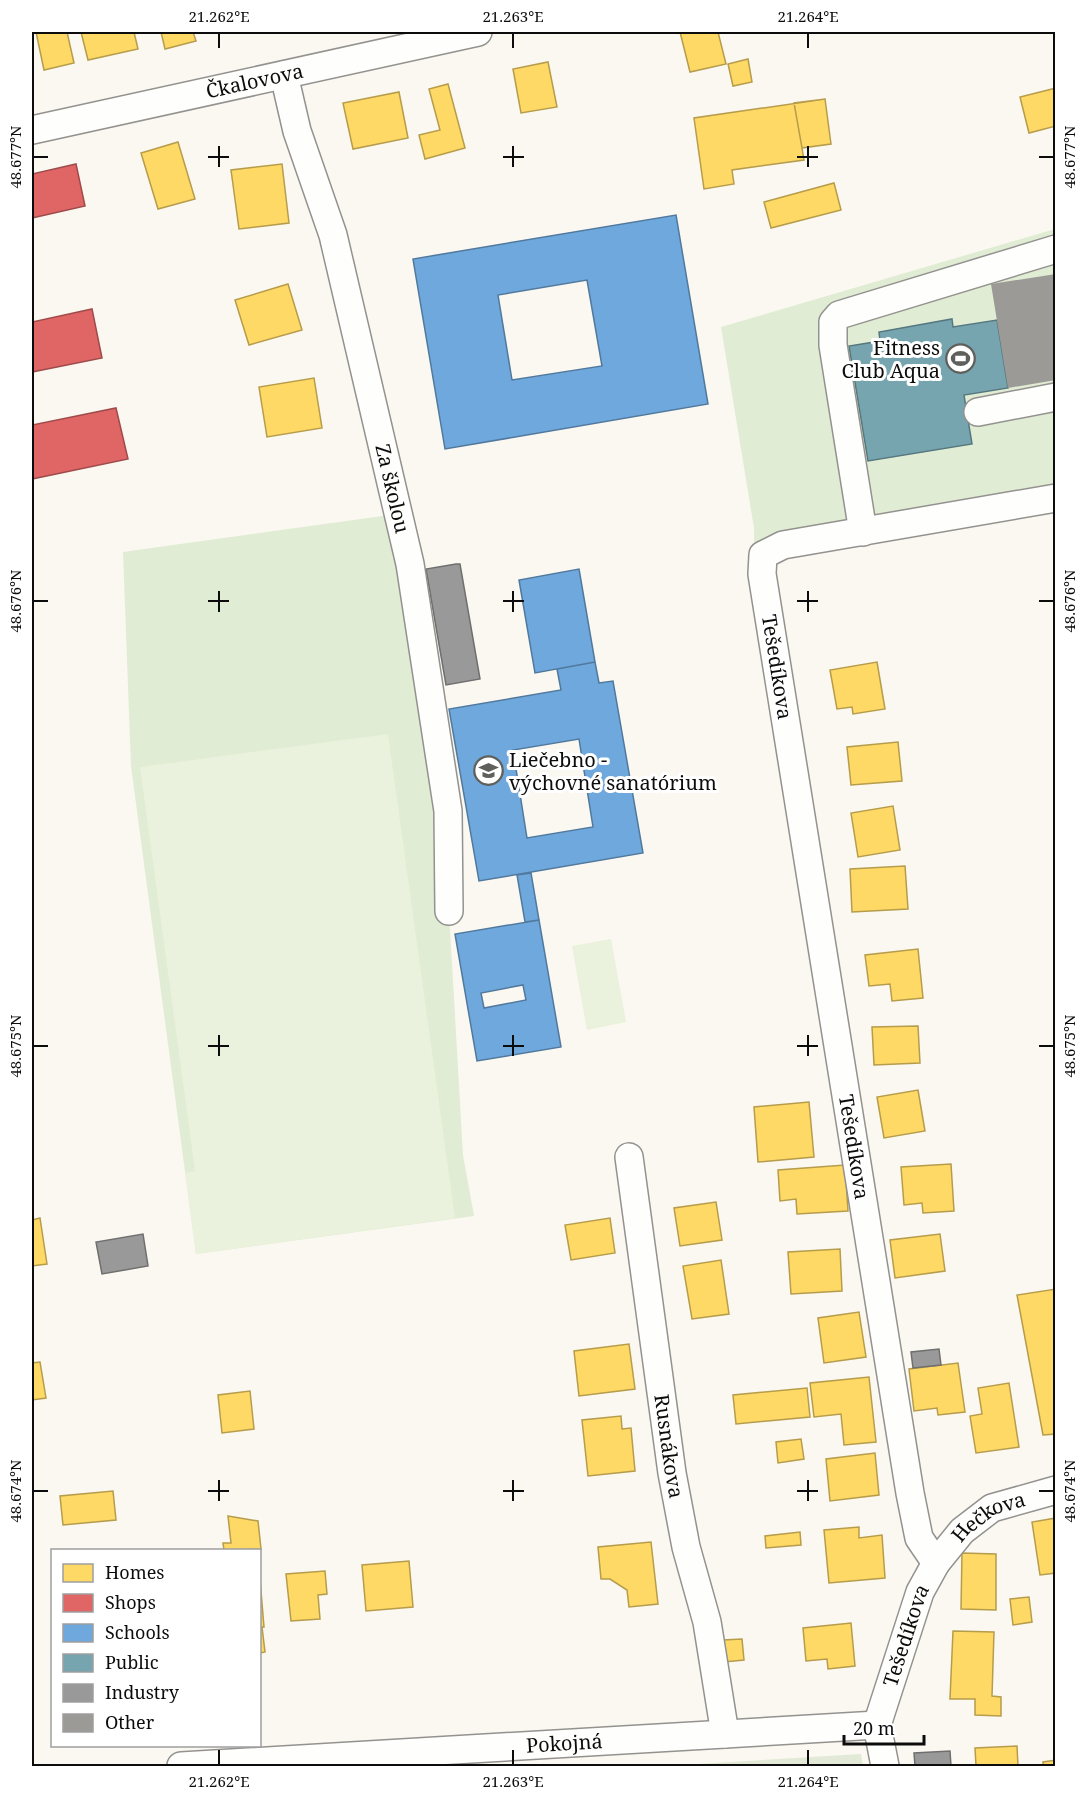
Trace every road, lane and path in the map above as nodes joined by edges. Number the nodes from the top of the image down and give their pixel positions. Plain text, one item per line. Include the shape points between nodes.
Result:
1 (477, 32) edge
2 (284, 75) junction
3 (32, 130) edge
4 (1056, 249) edge
5 (1056, 397) edge
6 (978, 412) dead end
7 (1056, 498) edge
8 (863, 532) junction
9 (449, 911) dead end
10 (629, 1157) dead end
11 (1056, 1490) edge
12 (936, 1563) junction
13 (877, 1725) junction
14 (725, 1734) junction
15 (181, 1767) edge
16 (885, 1767) edge

1 - 2 street, Čkalovova
2 - 3 street, Čkalovova
2 - 9 street, Za školou via 297,131 333,235 411,564 448,811
4 - 8 street via 839,315 833,322 833,345
5 - 6 street
7 - 8 street
8 - 12 street, Tešedíkova via 783,545 763,555 762,574 910,1493 919,1538
10 - 14 street, Rusnákova via 672,1473 686,1547 707,1622
11 - 12 street, Hečkova via 992,1508 962,1532
12 - 13 street, Tešedíkova via 920,1592
13 - 14 street, Pokojná
13 - 16 street
14 - 15 street, Pokojná

